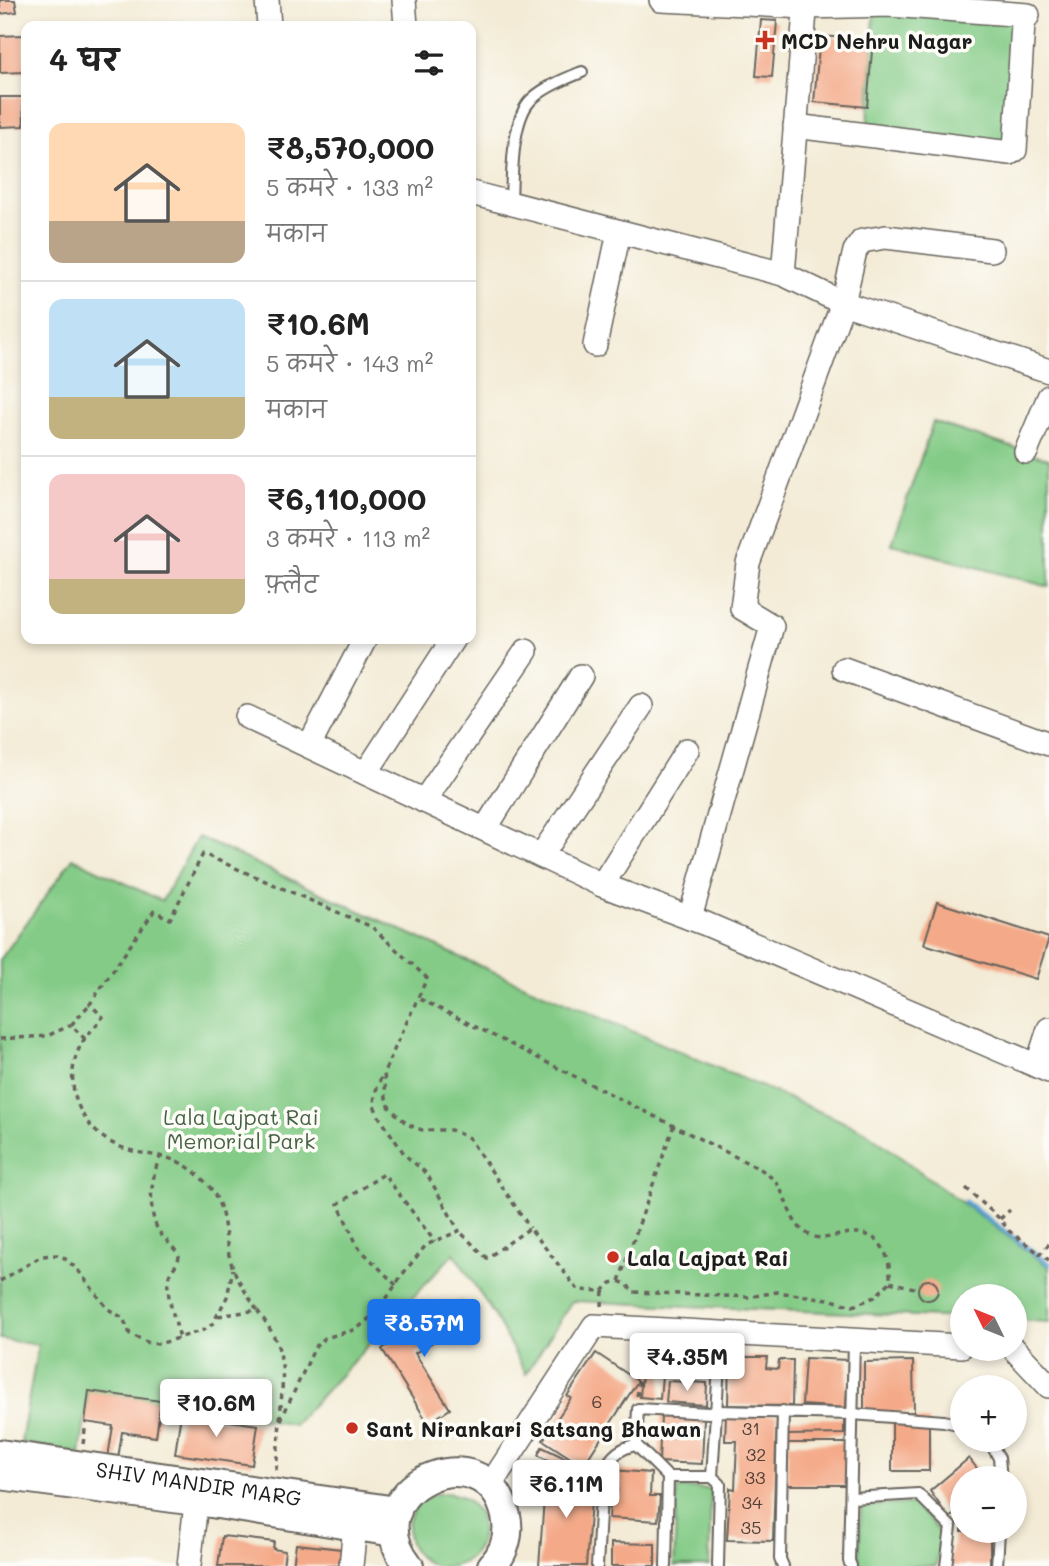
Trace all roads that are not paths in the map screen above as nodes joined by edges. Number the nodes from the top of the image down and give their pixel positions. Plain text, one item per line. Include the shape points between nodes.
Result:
1 (267, 0) edge
2 (404, 0) edge
3 (661, 0) edge
4 (890, 2) edge
5 (806, 3) edge
6 (269, 21) edge
7 (406, 21) edge
8 (582, 72) dead end
9 (795, 126) junction
10 (476, 194) edge
11 (511, 204) junction
12 (619, 232) junction
13 (992, 250) dead end
14 (783, 274) junction
15 (843, 303) junction
16 (594, 345) dead end
17 (1049, 371) edge
18 (1049, 397) edge
19 (1026, 452) dead end
20 (362, 644) edge
21 (450, 644) edge
22 (526, 651) dead end
23 (844, 669) dead end
24 (582, 676) dead end
25 (642, 706) dead end
26 (247, 717) dead end
27 (1049, 744) edge
28 (309, 746) junction
29 (687, 750) dead end
30 (366, 773) junction
31 (424, 801) junction
32 (485, 829) junction
33 (541, 856) junction
34 (602, 885) junction
35 (690, 918) junction
36 (1049, 1029) edge
37 (1043, 1069) edge
38 (721, 1333) junction
39 (854, 1340) junction
40 (950, 1345) edge
41 (1026, 1362) edge
42 (1049, 1386) edge
43 (717, 1411) junction
44 (783, 1411) junction
45 (852, 1414) junction
46 (950, 1422) edge
47 (636, 1444) junction
48 (0, 1454) edge
49 (0, 1475) edge
50 (668, 1477) junction
51 (712, 1477) junction
52 (489, 1487) junction
53 (851, 1498) junction
54 (196, 1503) junction
55 (395, 1521) junction
56 (355, 1526) junction
57 (998, 1543) edge
58 (189, 1566) edge
59 (351, 1566) edge
60 (409, 1566) edge
61 (492, 1566) edge
62 (597, 1566) edge
63 (666, 1566) edge
64 (718, 1566) edge
65 (783, 1566) edge
66 (851, 1566) edge
67 (946, 1566) edge
68 (997, 1566) edge

1 - 6 street
2 - 7 street
3 - 5 street
4 - 5 street
4 - 9 street via 1028,15 1023,24 1015,150
5 - 9 street
8 - 11 lane via 530,100 513,149
9 - 14 street
10 - 11 street
11 - 12 street
12 - 14 street
12 - 16 street
13 - 15 street via 872,238 855,251
14 - 15 street
15 - 17 street
15 - 35 street via 748,563 741,608 772,626
18 - 19 street
20 - 28 street
21 - 30 street
22 - 31 street
23 - 27 street
24 - 32 street
25 - 33 street
26 - 28 street
28 - 30 street
29 - 34 street
30 - 31 street
31 - 32 street
32 - 33 street
33 - 34 street
34 - 35 street
35 - 37 street
36 - 37 street
38 - 39 street
38 - 43 lane
38 - 52 street via 594,1326
39 - 40 street
39 - 45 lane via 859,1380
41 - 42 street
43 - 44 lane
43 - 47 lane via 638,1409
43 - 51 lane
44 - 45 lane
44 - 65 lane
45 - 46 lane
45 - 53 lane
47 - 50 lane
47 - 62 lane via 616,1453 605,1465
48 - 55 street, SHIV MANDIR MARG via 274,1493
49 - 54 street, SHIV MANDIR MARG
50 - 51 lane
50 - 63 lane
51 - 64 lane via 720,1484
52 - 55 street via 466,1473 437,1473 412,1487
52 - 61 street via 504,1509 507,1531 502,1552
53 - 66 lane
53 - 67 lane via 918,1494 951,1527
54 - 56 street, SHIV MANDIR MARG
54 - 58 street
55 - 56 street, SHIV MANDIR MARG
55 - 60 street via 398,1548
56 - 59 street
57 - 68 lane

